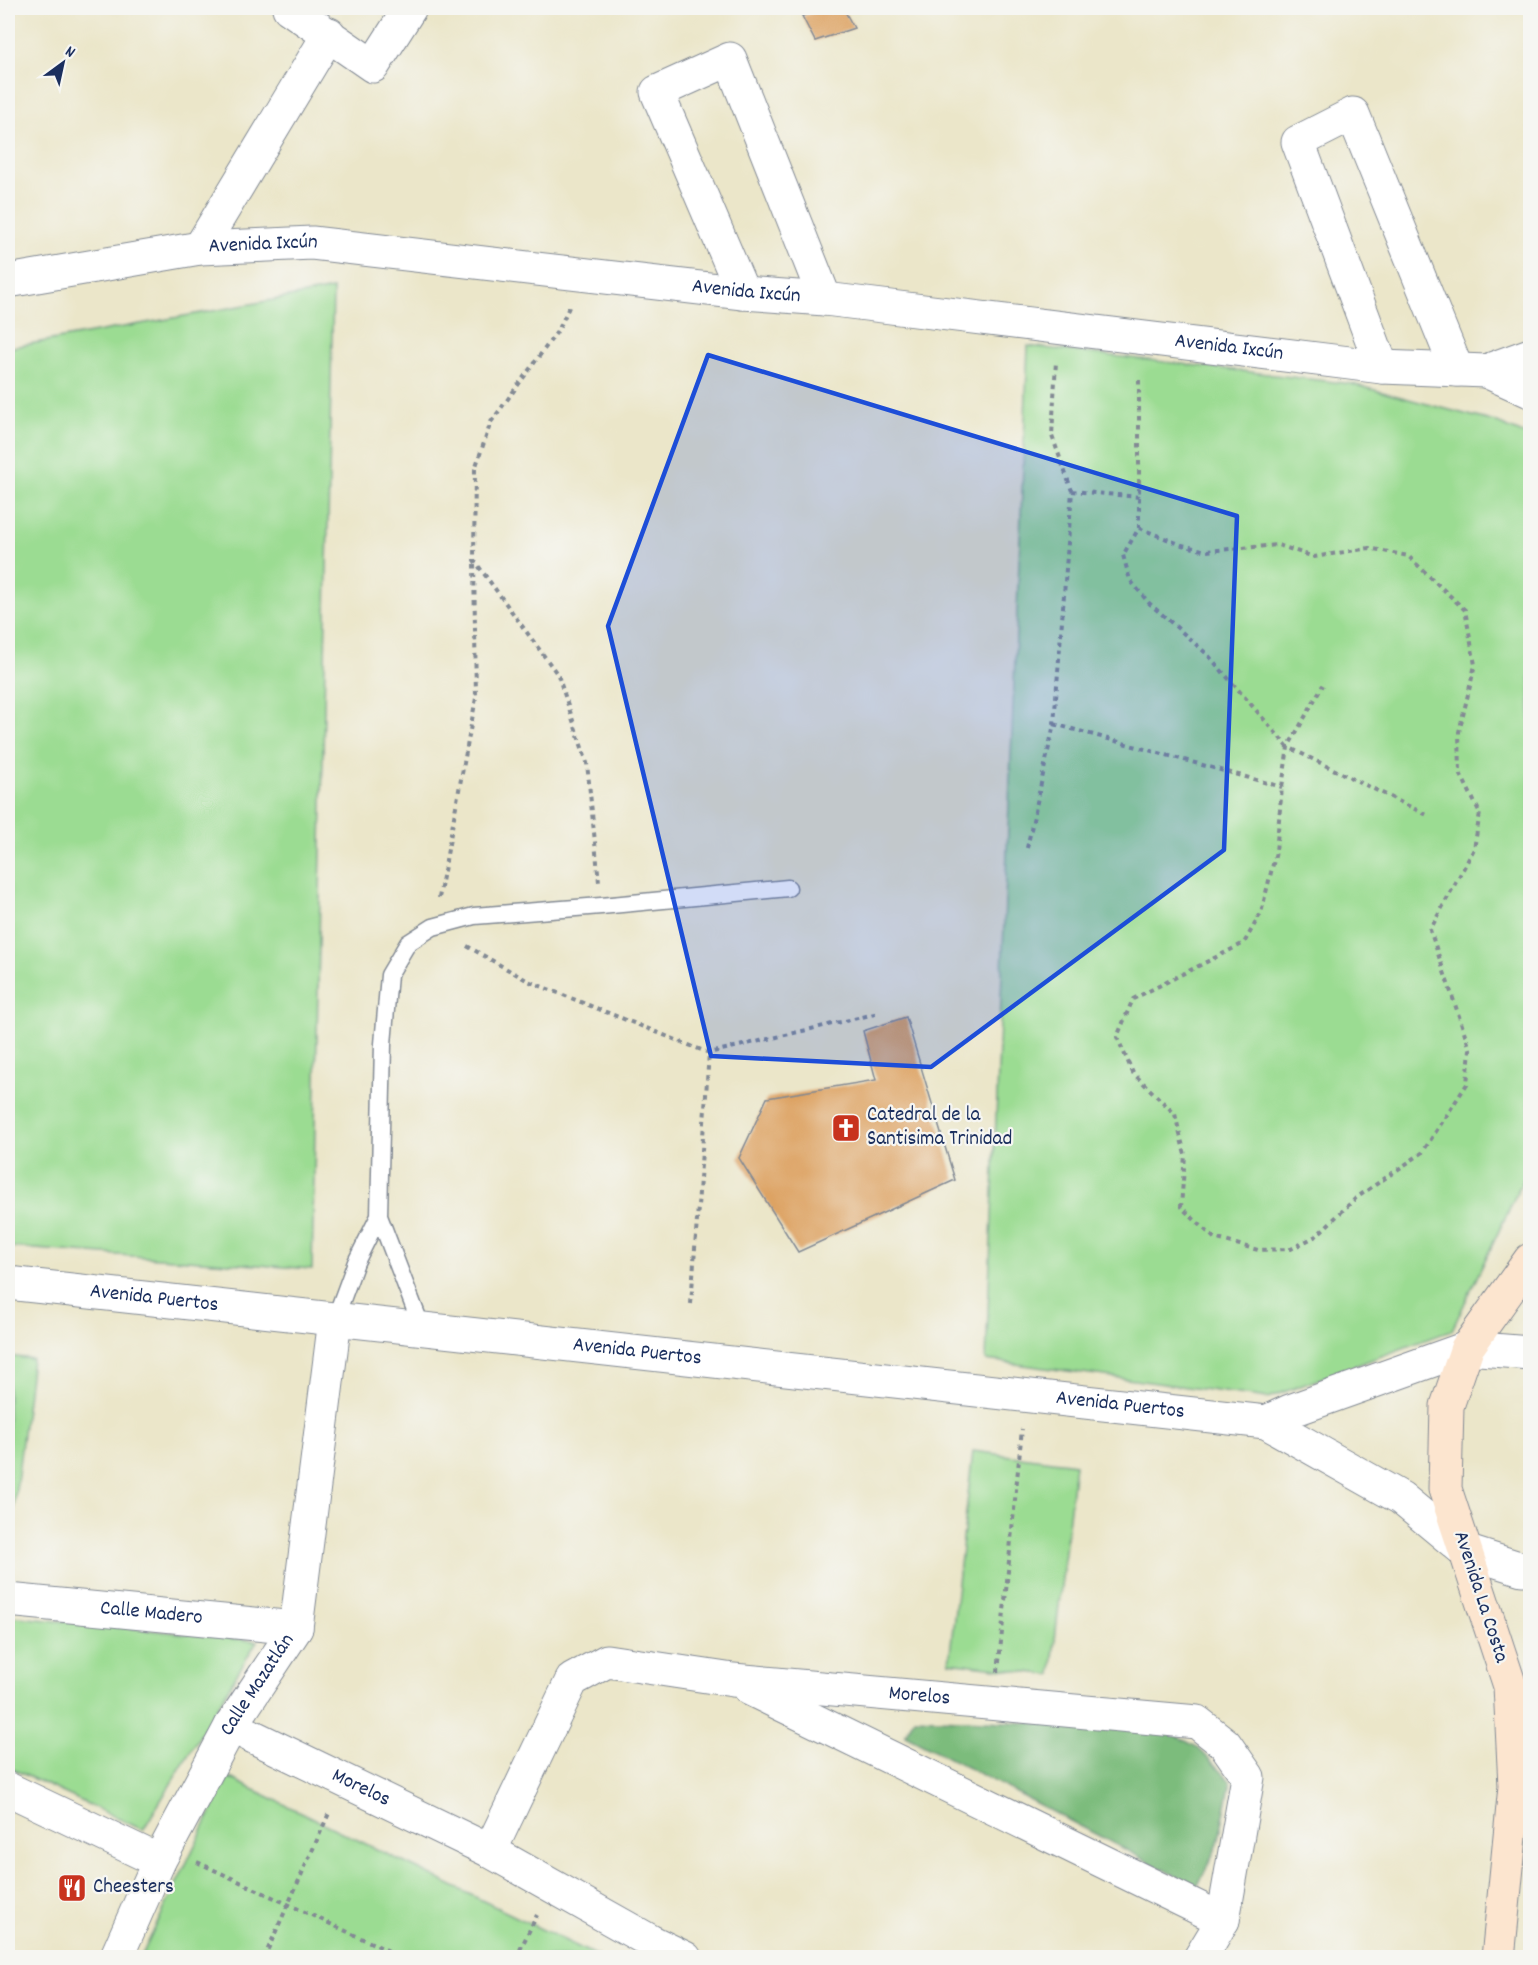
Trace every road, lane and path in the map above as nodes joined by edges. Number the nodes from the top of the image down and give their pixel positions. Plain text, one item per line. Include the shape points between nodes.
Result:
1 (289, 8) edge
2 (410, 8) edge
3 (329, 34) junction
4 (200, 248) junction
5 (584, 273) junction
6 (8, 281) edge
7 (743, 292) junction
8 (825, 299) junction
9 (1058, 327) junction
10 (1530, 355) edge
11 (1382, 367) junction
12 (1471, 371) junction
13 (1139, 381) dead end
14 (1530, 391) edge
15 (1072, 491) junction
16 (1140, 497) junction
17 (1139, 528) junction
18 (474, 560) junction
19 (1323, 685) dead end
20 (1054, 724) junction
21 (1288, 747) junction
22 (1282, 787) junction
23 (1427, 815) dead end
24 (1027, 848) dead end
25 (788, 888) dead end
26 (601, 906) junction
27 (434, 927) junction
28 (879, 1013) dead end
29 (709, 1053) junction
30 (379, 1216) junction
31 (1530, 1260) edge
32 (8, 1283) edge
33 (691, 1304) dead end
34 (334, 1320) junction
35 (422, 1328) junction
36 (1467, 1348) junction
37 (1530, 1353) edge
38 (1026, 1395) junction
39 (1266, 1422) junction
40 (1465, 1551) junction
41 (1530, 1567) edge
42 (8, 1600) edge
43 (296, 1628) junction
44 (733, 1680) junction
45 (995, 1704) junction
46 (231, 1726) junction
47 (344, 1780) junction
48 (8, 1789) edge
49 (490, 1851) junction
50 (163, 1855) junction
51 (551, 1886) junction
52 (288, 1905) junction
53 (1223, 1920) junction
54 (646, 1949) edge
55 (393, 1955) edge
56 (116, 1958) edge
57 (264, 1958) edge
58 (404, 1958) edge
59 (516, 1958) edge
60 (685, 1958) edge
61 (1200, 1958) edge
62 (1498, 1958) edge

1 - 3 street
2 - 3 street via 373,66
3 - 4 street
4 - 5 street, Avenida Ixcún via 312,243
4 - 6 street, Avenida Ixcún
5 - 7 street, Avenida Ixcún
5 - 18 path via 559,329 491,422 475,469
7 - 8 street, Avenida Ixcún
7 - 8 street via 657,92 729,59
8 - 9 street, Avenida Ixcún
9 - 11 street, Avenida Ixcún
9 - 15 path via 1052,436
10 - 12 street, Avenida Ixcún
11 - 12 street, Avenida Ixcún
11 - 12 street via 1298,142 1353,114
12 - 14 street, Avenida Ixcún
13 - 16 path
15 - 16 path
15 - 20 path
16 - 17 path
17 - 21 path via 1124,555 1130,580 1149,603 1208,655
17 - 22 path via 1206,551 1278,544 1314,557 1369,548 1408,555 1465,610 1475,665 1459,732 1461,773 1480,813 1474,849 1430,930 1470,1049 1467,1084 1422,1153 1356,1198 1316,1236 1291,1249 1258,1250 1214,1238 1181,1207 1185,1155 1175,1114 1133,1073 1117,1037 1133,999 1244,943 1261,913 1276,852
18 - 26 path via 558,675 587,763
18 - 27 path via 476,698
19 - 21 path
20 - 22 path
20 - 24 path
21 - 22 path
21 - 23 path
25 - 26 lane
26 - 27 lane via 474,916
27 - 29 path via 528,981
27 - 30 lane via 408,943 389,975 383,1044
28 - 29 path
29 - 33 path
30 - 34 lane
30 - 35 lane
31 - 36 main road, Avenida La Costa
32 - 34 street, Avenida Puertos
34 - 35 street, Avenida Puertos
34 - 43 street, Calle Mazatlán
35 - 38 street, Avenida Puertos
36 - 37 street
36 - 39 street
36 - 40 main road, Avenida La Costa via 1447,1406 1445,1490
38 - 39 street, Avenida Puertos
38 - 45 path
39 - 40 street, Avenida Puertos via 1401,1498
40 - 41 street, Avenida Puertos via 1522,1569
40 - 62 main road, Avenida La Costa via 1510,1686 1515,1786
42 - 43 street, Calle Madero
43 - 46 street, Calle Mazatlán
44 - 45 street, Morelos
44 - 49 street, Morelos via 607,1661 573,1680
44 - 53 street
45 - 53 street, Morelos via 1197,1722 1225,1744 1248,1777
46 - 47 street, Morelos
46 - 50 street, Calle Mazatlán
47 - 49 street, Morelos
47 - 52 path
48 - 50 street
49 - 51 street, Morelos
50 - 52 path
50 - 56 street, Calle Mazatlán
51 - 54 street, Morelos
51 - 59 path
52 - 55 path
52 - 57 path
53 - 61 street, Morelos
54 - 60 street, Morelos
55 - 58 path

